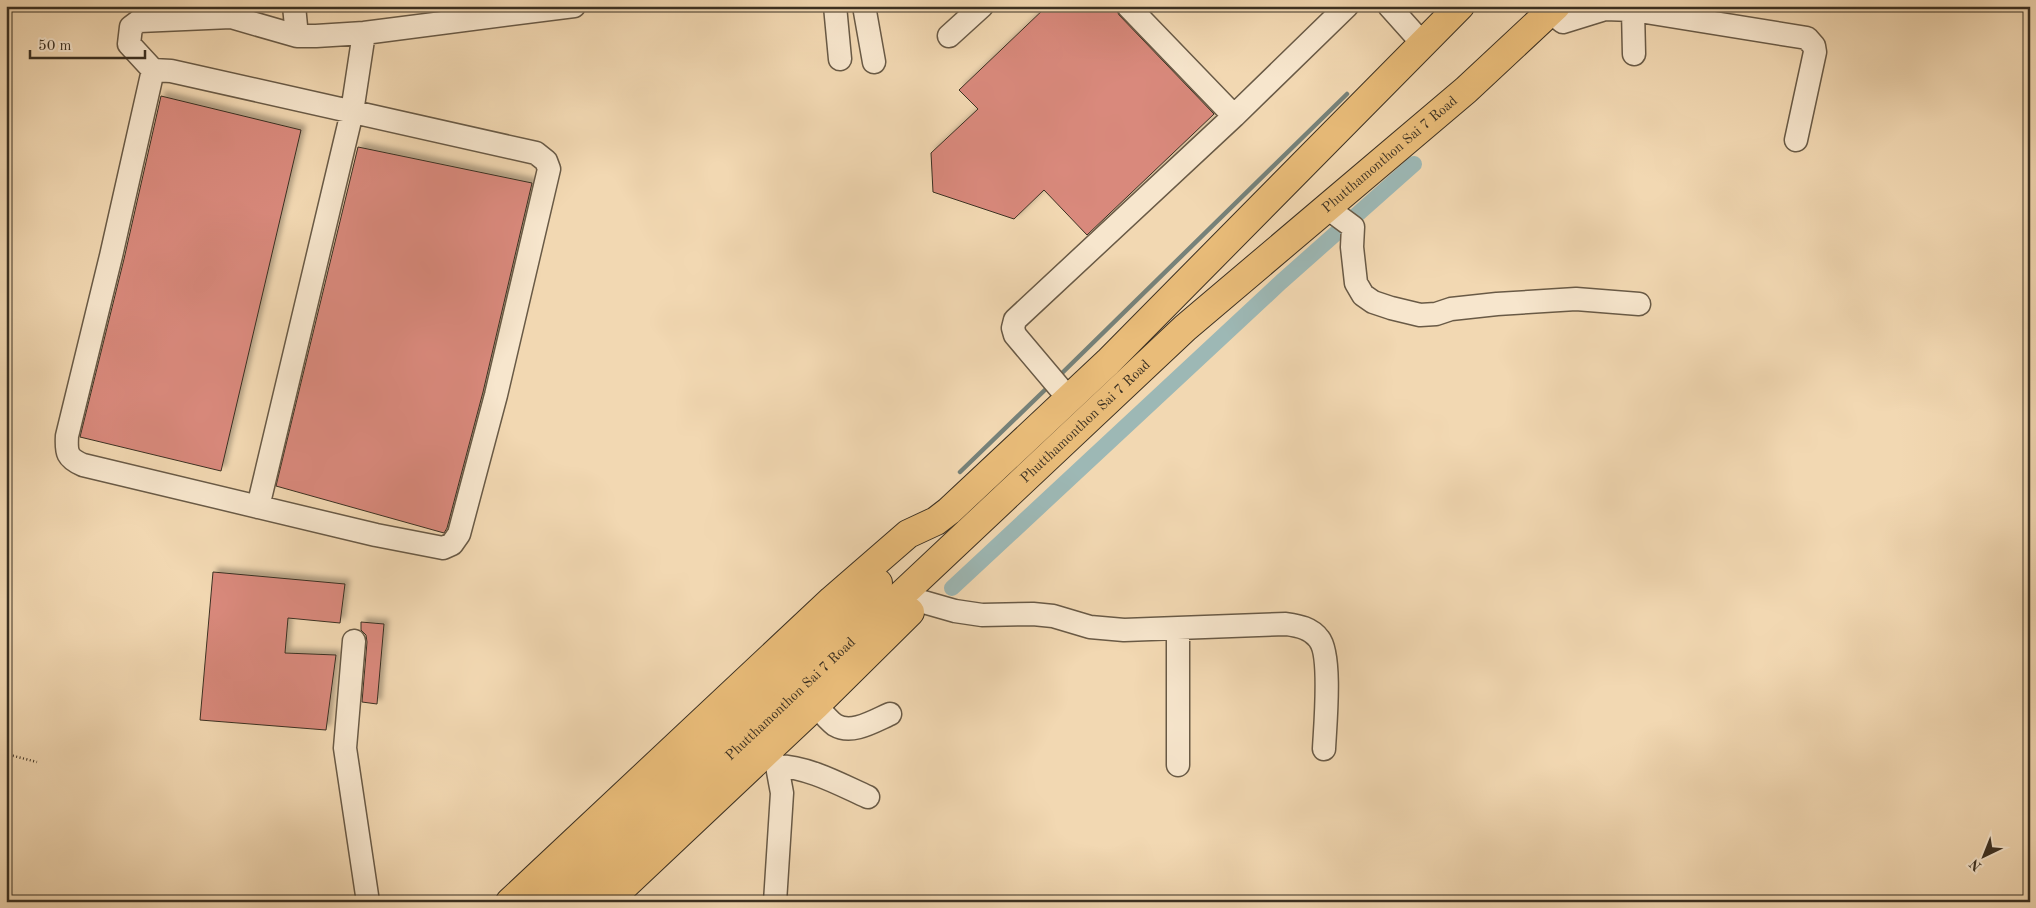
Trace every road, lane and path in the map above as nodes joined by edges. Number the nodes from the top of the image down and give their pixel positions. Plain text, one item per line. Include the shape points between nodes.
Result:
1 (294, 6) edge
2 (574, 6) edge
3 (835, 6) edge
4 (864, 6) edge
5 (982, 6) edge
6 (1128, 6) edge
7 (1347, 6) edge
8 (1389, 6) edge
9 (1460, 6) edge
10 (1553, 9) edge
11 (1633, 10) junction
12 (364, 33) junction
13 (297, 36) junction
14 (949, 36) dead end
15 (1423, 44) junction
16 (1634, 54) dead end
17 (840, 59) dead end
18 (874, 62) dead end
19 (153, 70) junction
20 (352, 112) junction
21 (1234, 116) junction
22 (1796, 140) dead end
23 (1326, 208) junction
24 (1640, 304) dead end
25 (1068, 399) junction
26 (258, 507) junction
27 (936, 521) junction
28 (960, 541) junction
29 (920, 601) junction
30 (1178, 628) junction
31 (354, 641) dead end
32 (816, 705) junction
33 (890, 714) dead end
34 (1324, 749) dead end
35 (6, 754) edge
36 (772, 758) junction
37 (36, 762) dead end
38 (1178, 765) dead end
39 (868, 797) dead end
40 (621, 844) junction
41 (368, 902) edge
42 (510, 902) edge
43 (544, 902) edge
44 (575, 902) edge
45 (607, 902) edge
46 (775, 902) edge

1 - 13 street
2 - 12 street
3 - 17 street
4 - 18 street
5 - 14 street
6 - 21 street
7 - 21 street
8 - 15 street
9 - 15 main road, Phutthamonthon Sai 7 Road
10 - 11 street via 1563,22 1605,9
10 - 23 main road, Phutthamonthon Sai 7 Road via 1466,90
11 - 16 street
11 - 22 street via 1799,36 1811,42 1815,52
12 - 13 street
12 - 20 street
13 - 19 street via 231,17 139,20 131,27 129,44
15 - 25 main road, Phutthamonthon Sai 7 Road
19 - 20 street via 171,71
19 - 26 street via 66,450 72,460 83,465
20 - 26 street
20 - 26 street via 536,153 546,161 549,169 496,395 459,534 452,544 443,548 395,539
21 - 25 street via 1015,320 1015,335
23 - 24 street via 1353,227 1356,283 1363,295 1390,308 1420,315 1497,304 1576,299
23 - 28 main road, Phutthamonthon Sai 7 Road via 1185,328
25 - 27 main road, Phutthamonthon Sai 7 Road
27 - 40 main road via 912,550
27 - 42 main road via 908,534 832,600
28 - 29 main road via 948,569
28 - 40 main road, Phutthamonthon Sai 7 Road
29 - 30 street via 982,615 1052,616 1090,627 1124,630
29 - 32 main road
30 - 34 street via 1286,624 1302,626 1313,632 1321,641 1325,654
30 - 38 street
31 - 41 street via 345,748
32 - 33 street via 834,724 850,729
32 - 36 main road
35 - 37 path
36 - 39 street
36 - 45 main road
36 - 46 street via 782,793
40 - 43 main road
40 - 44 main road

